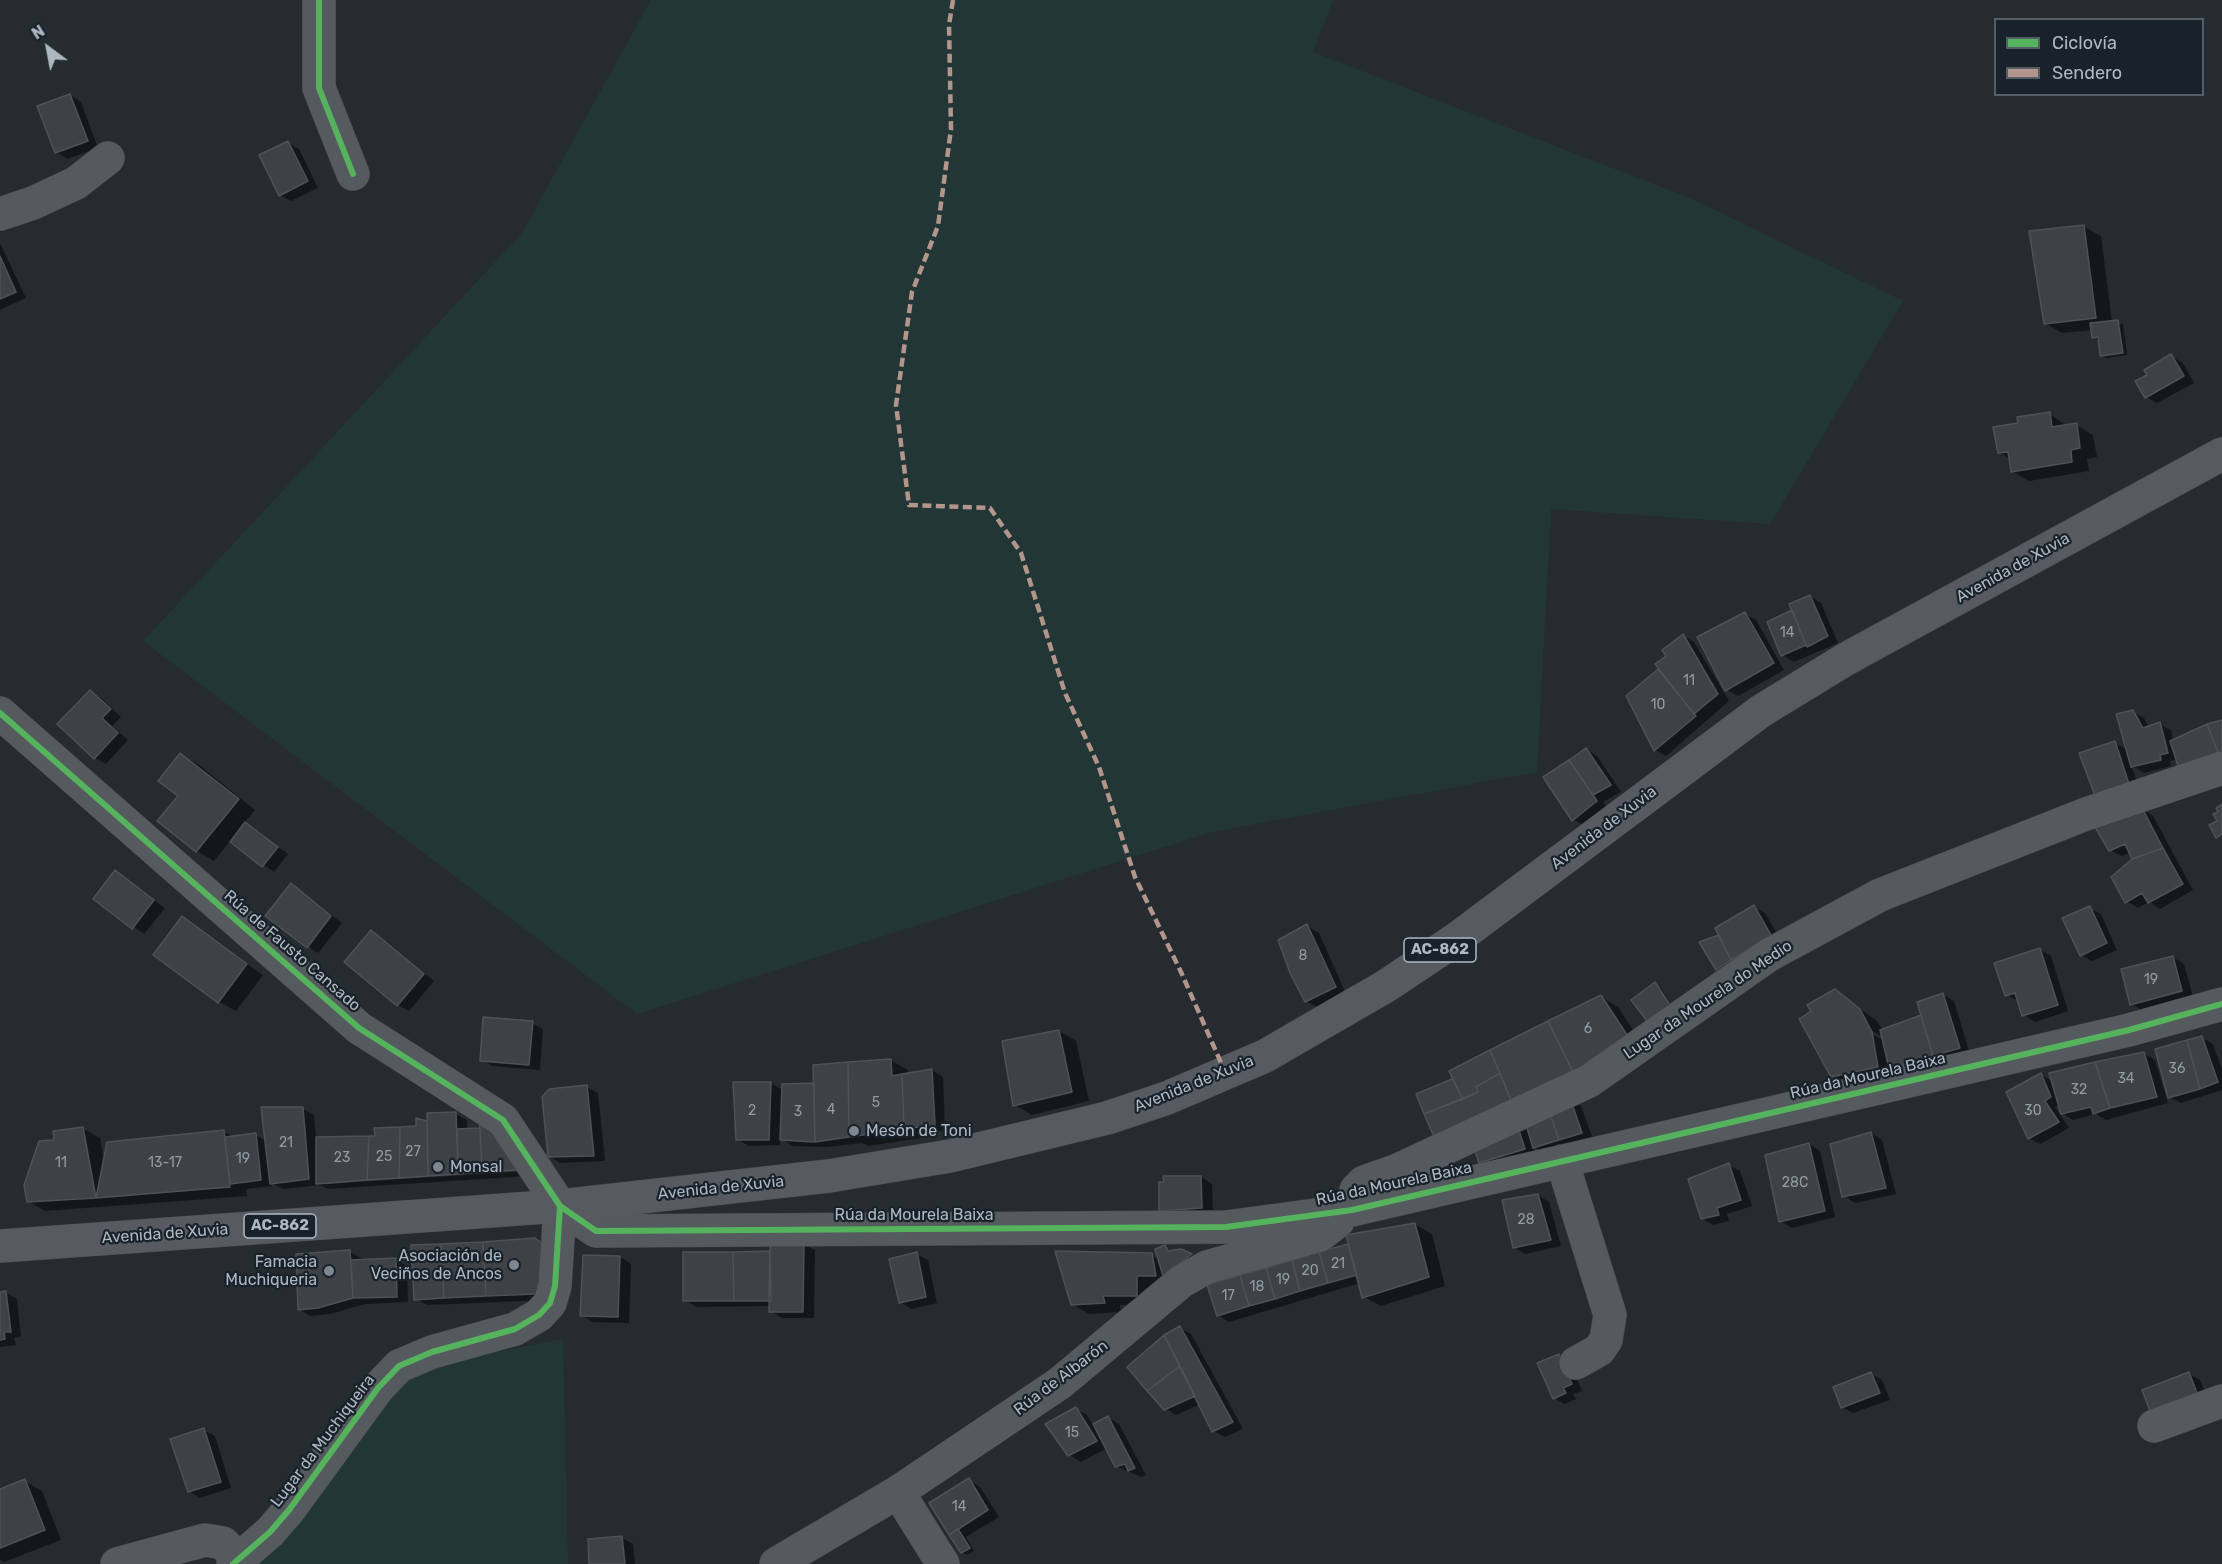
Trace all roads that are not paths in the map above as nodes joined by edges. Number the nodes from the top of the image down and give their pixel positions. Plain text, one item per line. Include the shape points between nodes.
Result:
1 (319, 0) edge
2 (108, 158) dead end
3 (353, 174) dead end
4 (0, 214) edge
5 (2222, 454) edge
6 (0, 713) edge
7 (2222, 768) edge
8 (2222, 1004) edge
9 (1562, 1161) junction
10 (561, 1206) junction
11 (1352, 1210) junction
12 (0, 1246) edge
13 (1576, 1363) dead end
14 (2222, 1401) edge
15 (2154, 1426) dead end
16 (898, 1492) junction
17 (236, 1562) edge
18 (117, 1564) edge
19 (776, 1564) edge
20 (943, 1564) edge

1 - 3 street via 319,88
2 - 4 street via 76,183
5 - 10 main road, Avenida de Xuvia / AC-862 via 1846,659 1761,711 1455,940 1313,1030 1226,1074 1107,1118 950,1156 829,1176
6 - 10 street, Rúa de Fausto Cansado via 359,1028 503,1120
7 - 11 street, Lugar da Mourela do Medio via 2086,814 1880,895 1769,955 1589,1081 1364,1182 1356,1190
8 - 9 street, Rúa da Mourela Baixa via 2129,1030
9 - 11 street, Rúa da Mourela Baixa
9 - 13 street via 1610,1315 1606,1340 1599,1350
10 - 11 street, Rúa da Mourela Baixa via 596,1231 1226,1227
10 - 12 main road, Avenida de Xuvia / AC-862
10 - 17 street, Lugar da Muchiqueira via 555,1286 550,1303 539,1315 515,1329 432,1352 399,1366 378,1388 289,1510
11 - 16 street, Rúa de Albarón via 1320,1234 1208,1267 1182,1281 1060,1383
14 - 15 street
16 - 19 street, Rúa de Albarón
16 - 20 street
17 - 18 street via 223,1543 205,1540

